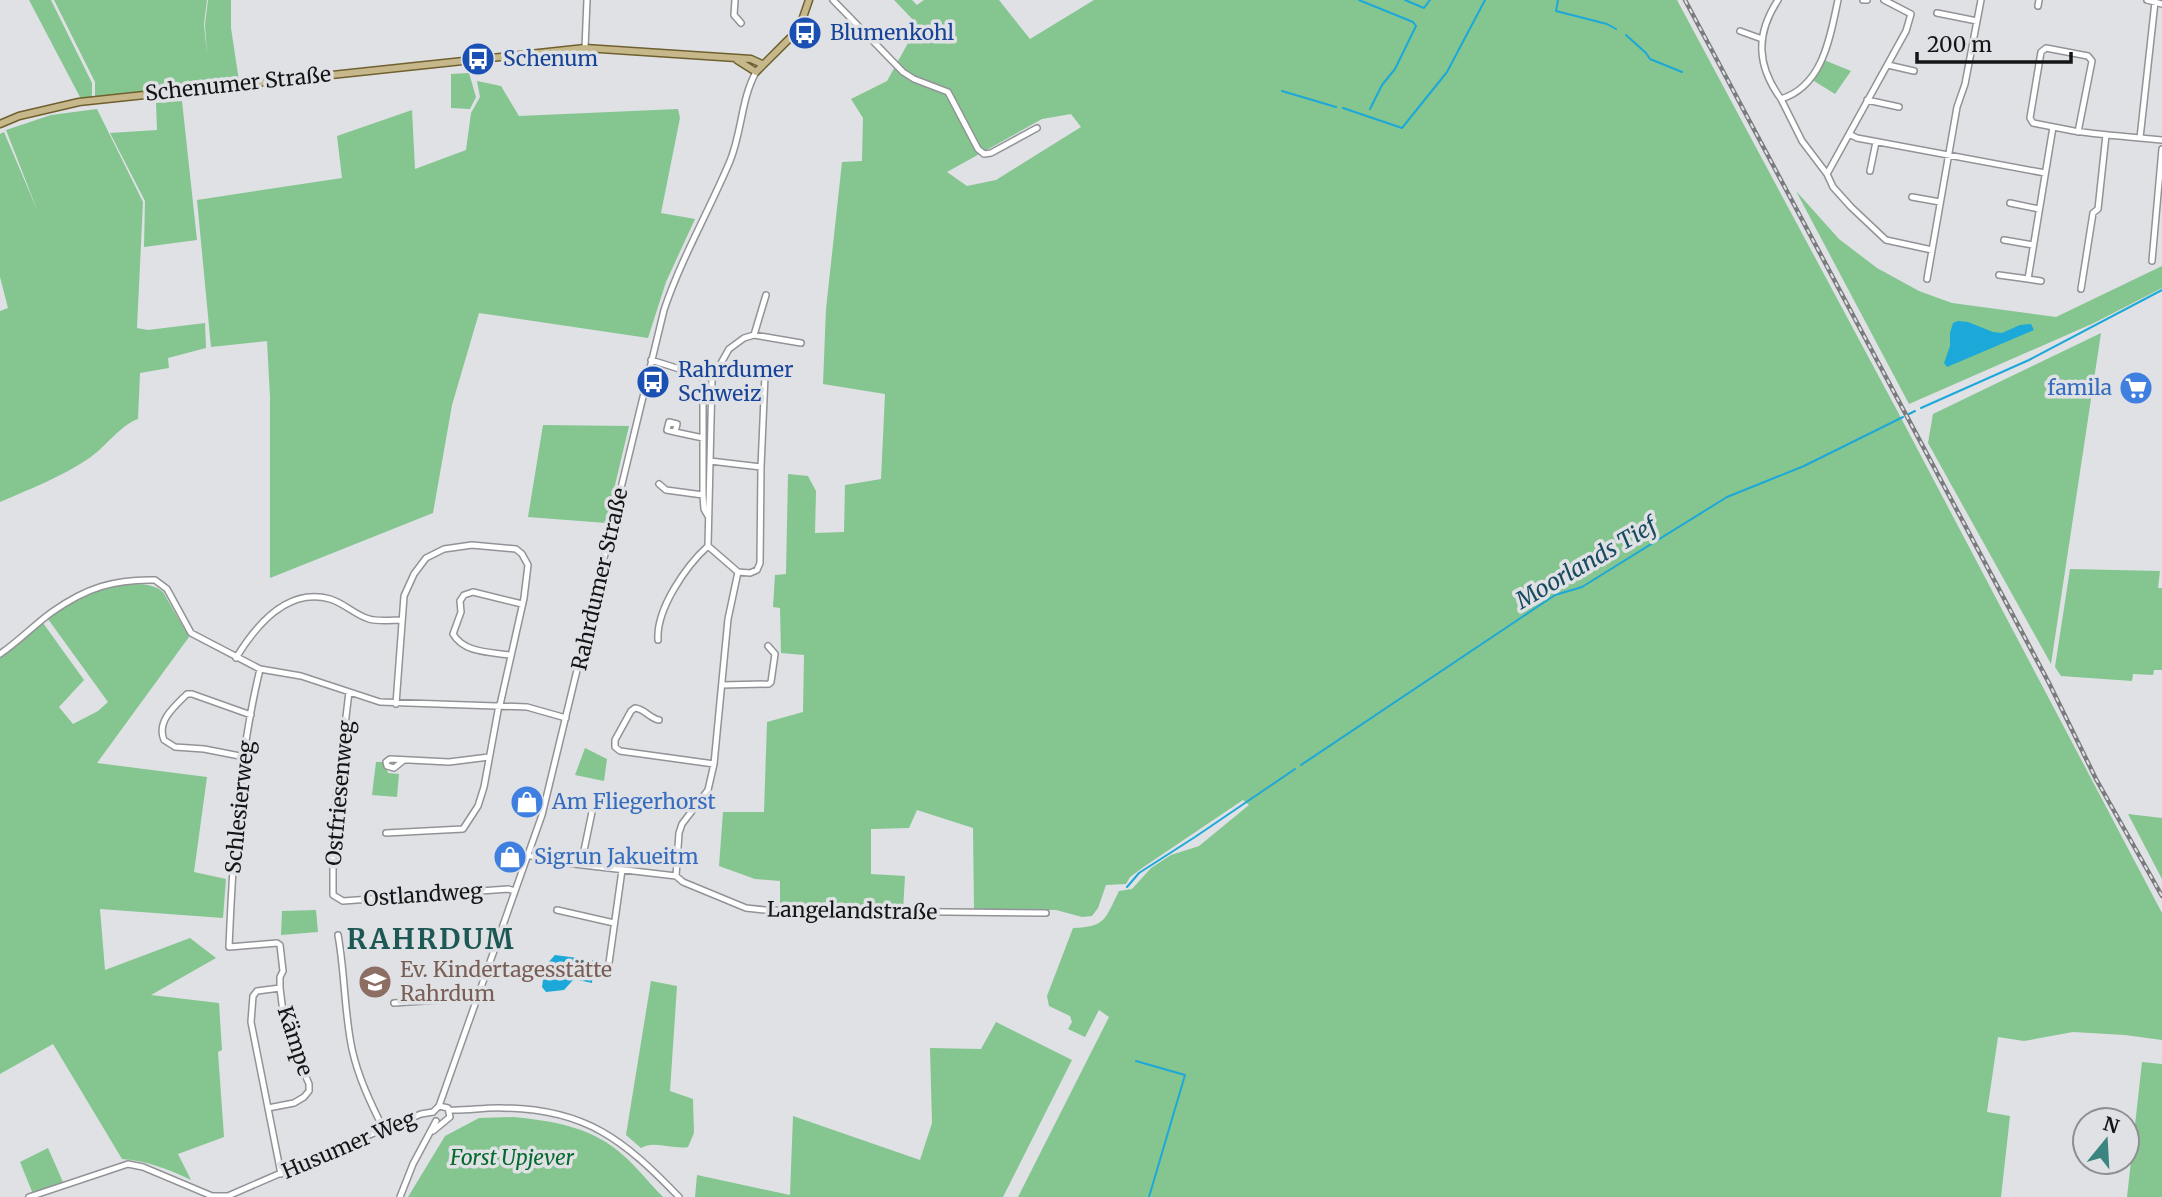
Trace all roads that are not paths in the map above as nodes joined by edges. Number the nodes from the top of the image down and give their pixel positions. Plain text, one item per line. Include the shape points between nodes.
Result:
1 (587, 0) edge
2 (735, 0) edge
3 (809, 0) edge
4 (833, 0) edge
5 (1778, 0) edge
6 (1838, 0) edge
7 (1884, 0) edge
8 (1980, 0) edge
9 (2147, 0) edge
10 (2159, 3) edge
11 (1937, 13) dead end
12 (1977, 21) junction
13 (741, 23) dead end
14 (1740, 31) dead end
15 (1762, 39) junction
16 (585, 48) junction
17 (735, 60) junction
18 (762, 64) junction
19 (1888, 65) junction
20 (1914, 71) dead end
21 (756, 72) junction
22 (1782, 99) junction
23 (1867, 100) junction
24 (1899, 107) dead end
25 (0, 124) edge
26 (2053, 127) junction
27 (1037, 128) dead end
28 (2078, 132) junction
29 (1849, 134) junction
30 (2106, 135) junction
31 (2140, 138) junction
32 (2162, 140) edge
33 (1876, 142) junction
34 (2162, 149) edge
35 (1948, 156) junction
36 (1870, 171) dead end
37 (2045, 173) junction
38 (1827, 174) junction
39 (1912, 197) dead end
40 (1940, 202) junction
41 (2010, 204) dead end
42 (2039, 209) junction
43 (2004, 240) dead end
44 (2034, 245) junction
45 (1932, 250) junction
46 (2152, 261) dead end
47 (1999, 275) dead end
48 (1927, 279) dead end
49 (2028, 279) junction
50 (2041, 281) dead end
51 (2081, 289) dead end
52 (766, 295) dead end
53 (754, 335) junction
54 (801, 342) dead end
55 (651, 360) junction
56 (765, 375) dead end
57 (703, 376) junction
58 (712, 379) junction
59 (675, 432) dead end
60 (703, 438) junction
61 (710, 461) junction
62 (761, 467) junction
63 (659, 484) dead end
64 (703, 495) junction
65 (708, 516) junction
66 (708, 546) junction
67 (738, 572) junction
68 (522, 604) junction
69 (402, 620) junction
70 (658, 640) dead end
71 (768, 646) dead end
72 (0, 653) edge
73 (510, 655) junction
74 (236, 658) junction
75 (260, 669) junction
76 (722, 685) junction
77 (349, 692) junction
78 (396, 704) junction
79 (499, 705) junction
80 (251, 715) junction
81 (566, 718) junction
82 (659, 720) dead end
83 (245, 757) junction
84 (489, 757) junction
85 (404, 760) dead end
86 (714, 764) junction
87 (592, 812) dead end
88 (386, 833) dead end
89 (528, 855) junction
90 (581, 865) junction
91 (622, 870) junction
92 (676, 876) junction
93 (515, 891) junction
94 (333, 895) joint
95 (557, 910) dead end
96 (1046, 913) dead end
97 (614, 923) junction
98 (338, 935) dead end
99 (609, 963) dead end
100 (280, 988) junction
101 (475, 1000) junction
102 (394, 1003) dead end
103 (268, 1108) junction
104 (446, 1109) junction
105 (433, 1112) junction
106 (438, 1122) junction
107 (384, 1130) junction
108 (281, 1174) junction
109 (29, 1197) edge
110 (400, 1197) edge
111 (679, 1197) edge

1 - 16 street
2 - 13 street via 734,15
3 - 18 main road via 799,29
4 - 27 street via 903,72 948,92 984,153
5 - 15 street
6 - 22 street via 1829,40 1813,76 1805,88
7 - 19 street via 1911,14
8 - 12 street
9 - 10 street
10 - 31 street
11 - 12 street
12 - 35 street
14 - 15 street
15 - 22 street via 1765,69
16 - 17 main road, Schenumer Straße
16 - 25 main road, Schenumer Straße via 79,102
17 - 18 main road, Schenumer Straße
17 - 21 main road
18 - 21 main road
19 - 20 street
19 - 23 street
21 - 55 street, Rahrdumer Straße via 731,159 670,293
22 - 38 street via 1802,141
23 - 24 street
23 - 29 street
26 - 28 street
26 - 28 street via 2033,123 2030,118 2041,52 2046,48 2088,55 2092,61
26 - 37 street
28 - 30 street
29 - 33 street
29 - 38 street
30 - 31 street
30 - 51 street via 2098,209 2093,213
31 - 32 street
33 - 35 street
33 - 36 street
34 - 46 street
35 - 37 street
35 - 40 street
37 - 42 street
38 - 45 street via 1833,187 1886,240
39 - 40 street
40 - 45 street
41 - 42 street
42 - 44 street
43 - 44 street
44 - 49 street
45 - 48 street
47 - 49 street
49 - 50 street
52 - 53 street
53 - 54 street
53 - 58 street via 729,349
55 - 57 street
55 - 81 street, Rahrdumer Straße
56 - 62 street
57 - 58 street
57 - 60 street
58 - 61 street
59 - 60 street
60 - 64 street
61 - 62 street
61 - 65 street
62 - 67 street via 760,563 750,573
63 - 64 street
64 - 65 street
65 - 66 street
66 - 67 street
66 - 70 street via 682,574 657,630
67 - 76 street
68 - 69 street via 528,565 522,554 509,547 472,545 444,549 426,558 404,596
68 - 73 street
68 - 73 street via 473,592 460,601 453,634 457,641 468,648
69 - 74 street via 369,619 332,600 300,598 263,621
69 - 78 street
71 - 76 street via 775,654 769,684
72 - 74 street via 51,612 93,588 156,580 167,589 193,635
73 - 79 street
74 - 75 street
75 - 77 street
75 - 80 street, Schlesierweg
76 - 86 street
77 - 78 street
77 - 94 street, Ostfriesenweg via 333,824
78 - 79 street
79 - 81 street
79 - 84 street
80 - 83 street, Schlesierweg
80 - 83 street via 187,694 162,727 164,740 175,747
81 - 89 street, Rahrdumer Straße
82 - 86 street via 635,708 615,747
83 - 100 street, Schlesierweg via 235,830 229,947 279,943
84 - 85 street via 449,762
84 - 88 street via 478,806 463,829
86 - 92 street via 708,789 682,824
87 - 90 street
89 - 90 street, Langelandstraße
89 - 93 street, Rahrdumer Straße
90 - 91 street, Langelandstraße
91 - 92 street, Langelandstraße
91 - 97 street
92 - 96 street, Langelandstraße via 746,908 765,910
93 - 94 street, Ostlandweg via 343,901
93 - 101 street, Rahrdumer Straße
95 - 97 street
97 - 99 street
98 - 107 street via 352,1050
100 - 103 street via 257,991 253,996 251,1022
100 - 103 street, Kämpe via 283,1012 309,1091 294,1103
101 - 102 street
101 - 104 street, Rahrdumer Straße via 445,1088
103 - 108 street
104 - 105 street
104 - 106 street via 447,1121
104 - 111 street via 540,1110 586,1122 629,1148
105 - 106 street
105 - 107 street, Husumer Weg
106 - 110 street
107 - 108 street, Husumer Weg
108 - 109 street, Husumer Weg via 228,1196 212,1196 128,1164

